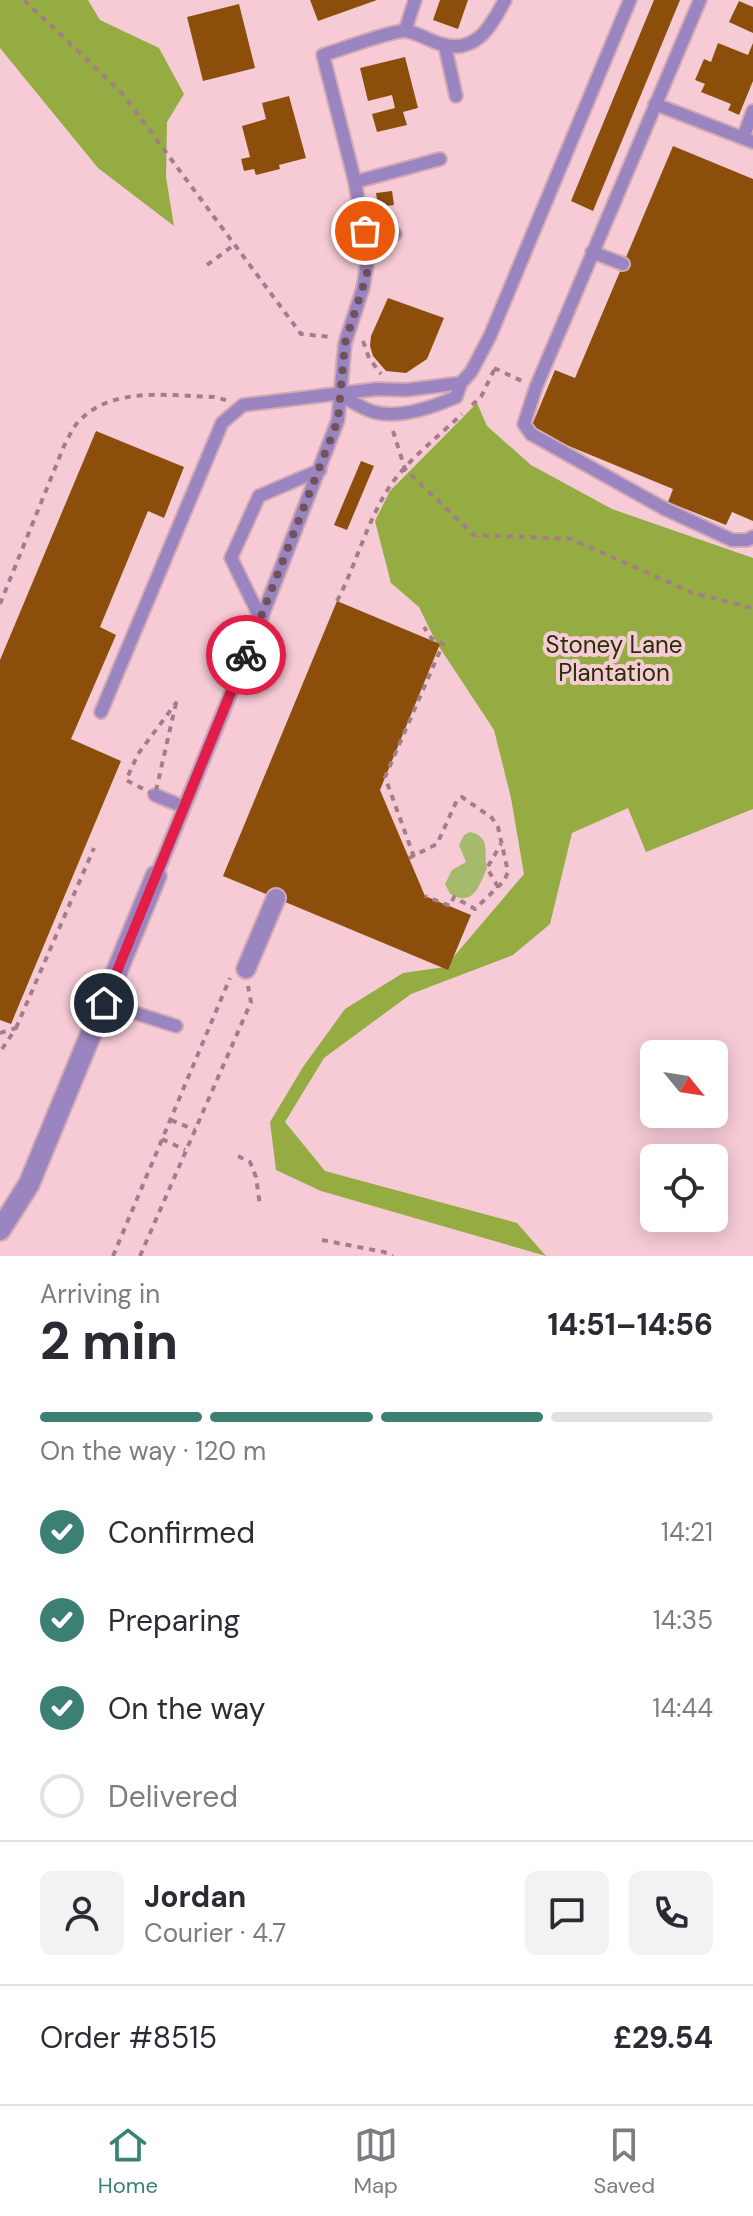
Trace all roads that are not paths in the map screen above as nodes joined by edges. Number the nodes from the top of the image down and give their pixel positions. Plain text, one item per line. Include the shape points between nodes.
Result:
1 (415, 0) edge
2 (505, 0) edge
3 (630, 0) edge
4 (700, 0) edge
5 (405, 31) junction
6 (445, 46) junction
7 (456, 96) dead end
8 (655, 104) junction
9 (753, 111) edge
10 (748, 140) edge
11 (440, 159) dead end
12 (355, 182) junction
13 (395, 234) dead end
14 (366, 235) junction
15 (592, 252) junction
16 (623, 264) dead end
17 (461, 383) junction
18 (339, 394) junction
19 (320, 470) junction
20 (753, 537) edge
21 (261, 619) junction
22 (101, 712) dead end
23 (155, 795) road end
24 (184, 807) junction
25 (156, 876) joint
26 (276, 898) dead end
27 (246, 969) road end
28 (104, 1003) junction
29 (176, 1026) dead end
30 (0, 1230) edge

1 - 5 lane
2 - 6 lane via 478,40
3 - 17 lane via 519,267 477,360
4 - 8 lane
5 - 6 lane
5 - 12 lane via 323,55
6 - 7 lane
8 - 10 lane
8 - 15 lane
9 - 10 lane
11 - 12 lane
12 - 14 lane
13 - 14 lane
14 - 18 lane via 367,274 345,343
15 - 16 lane
15 - 20 lane via 524,424 531,434 678,515 732,540
17 - 18 lane
17 - 18 lane via 456,397 432,407 389,413 373,412
18 - 19 lane via 338,420
18 - 22 lane via 243,405 222,423
19 - 21 lane
19 - 21 lane via 259,496 231,558
21 - 24 lane
23 - 24 lane
24 - 25 lane
25 - 28 street
26 - 27 street
28 - 29 lane
28 - 30 street via 29,1184

